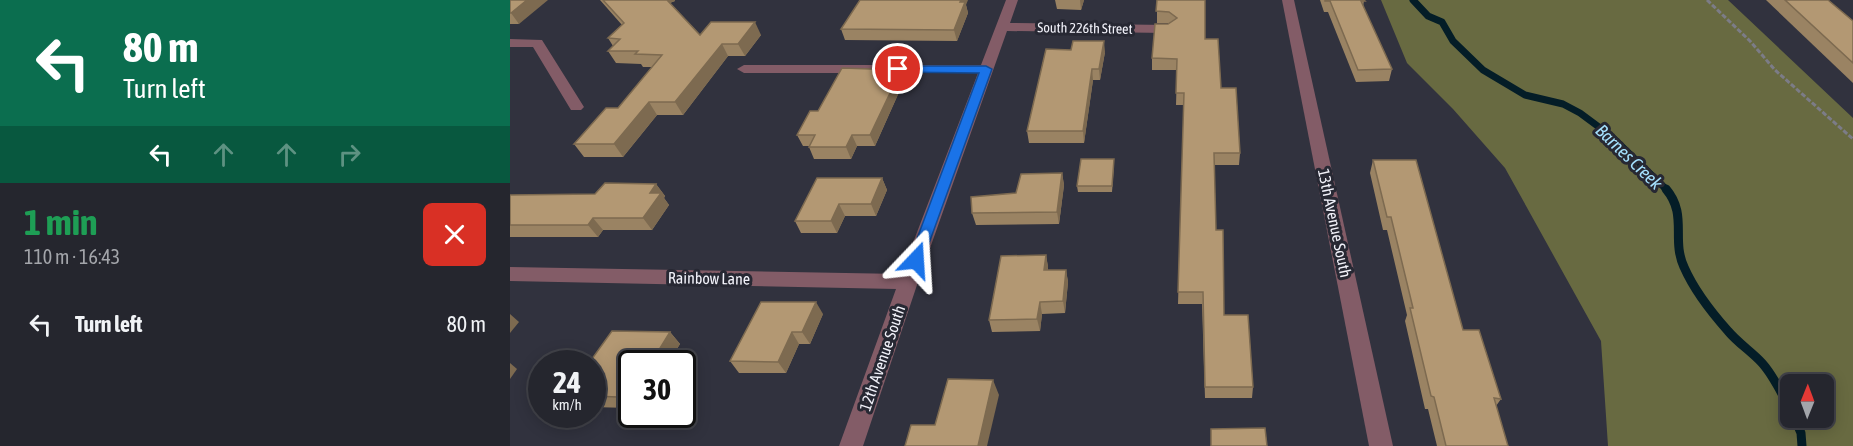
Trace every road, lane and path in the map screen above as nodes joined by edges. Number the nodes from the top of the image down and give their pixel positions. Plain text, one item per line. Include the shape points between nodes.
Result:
1 (1012, 0) edge
2 (1288, 0) edge
3 (1707, 0) edge
4 (1002, 27) junction
5 (1168, 29) edge
6 (510, 43) edge
7 (744, 69) dead end
8 (986, 69) junction
9 (576, 107) dead end
10 (1853, 139) edge
11 (510, 274) edge
12 (908, 282) junction
13 (851, 446) edge
14 (1382, 446) edge

1 - 4 street, 12th Avenue South
2 - 14 street, 13th Avenue South
3 - 10 path via 1775,70
4 - 5 street, South 226th Street
4 - 8 street, 12th Avenue South
6 - 9 street via 537,43
7 - 8 street
8 - 12 street, 12th Avenue South
11 - 12 street, Rainbow Lane
12 - 13 street, 12th Avenue South

